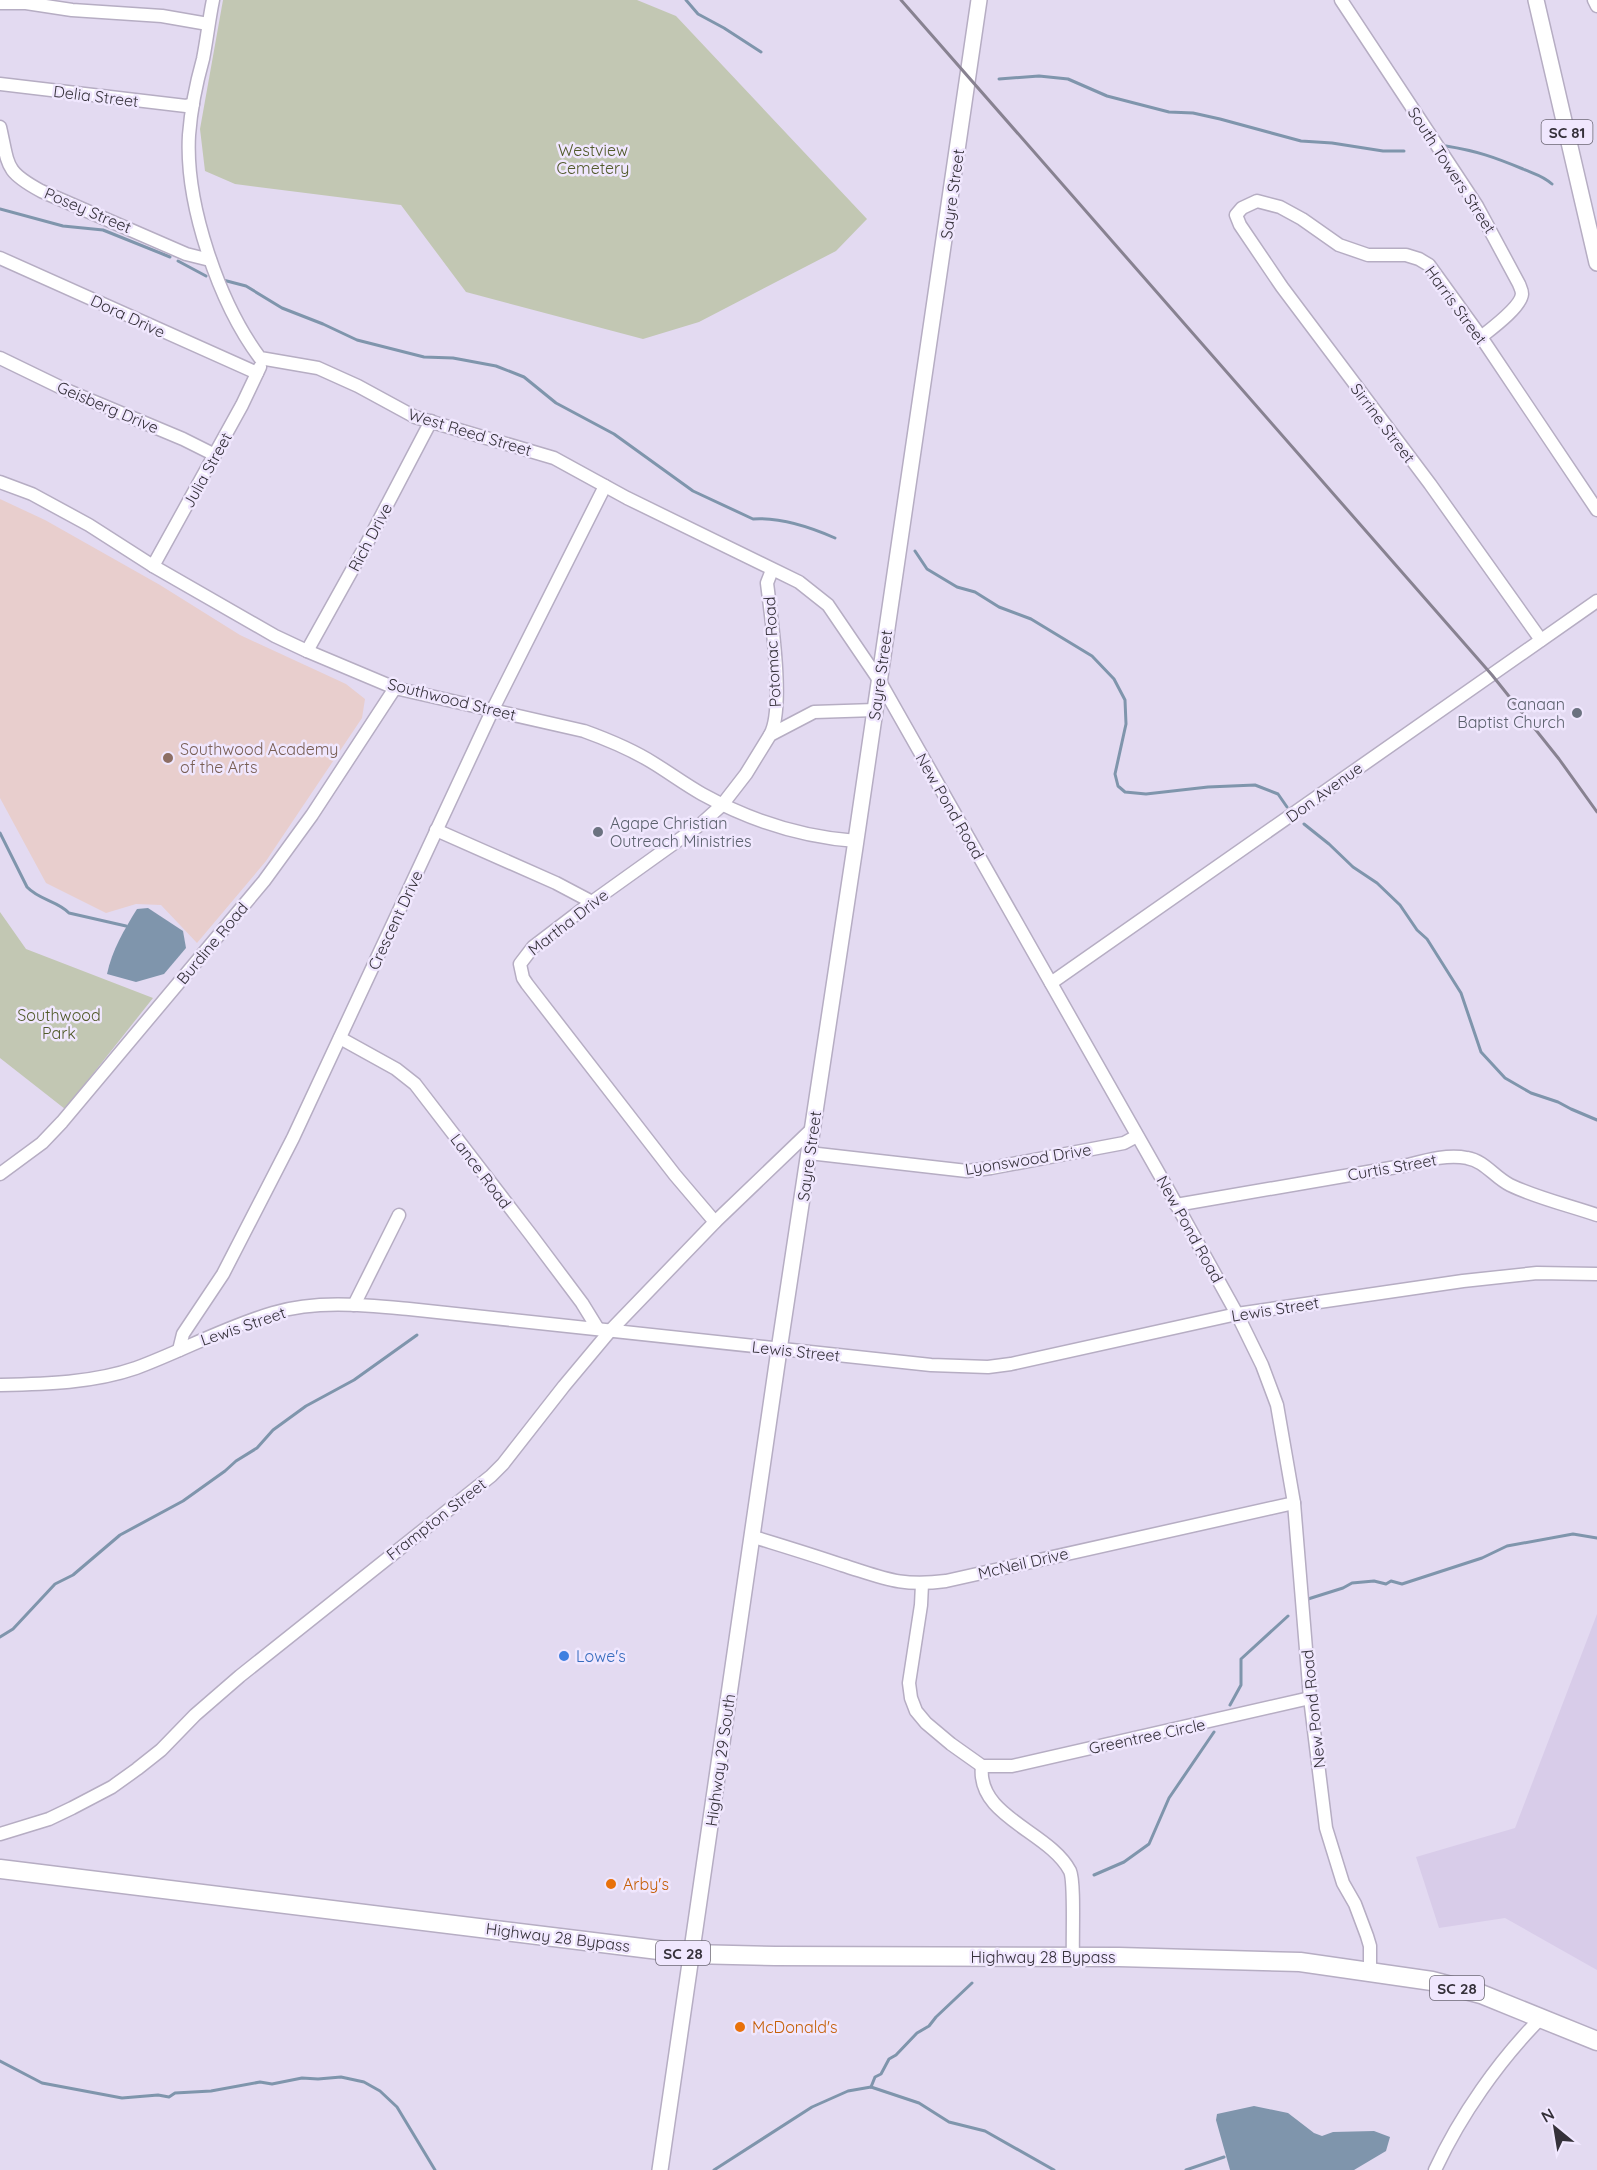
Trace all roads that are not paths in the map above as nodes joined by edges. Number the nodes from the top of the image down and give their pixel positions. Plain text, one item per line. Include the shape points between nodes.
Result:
1 (213, 0) edge
2 (979, 0) edge
3 (1341, 0) edge
4 (1536, 0) edge
5 (1594, 0) edge
6 (0, 3) edge
7 (1597, 6) edge
8 (208, 24) junction
9 (0, 84) edge
10 (193, 104) junction
11 (0, 127) edge
12 (1246, 206) joint
13 (0, 258) edge
14 (210, 260) junction
15 (1597, 264) edge
16 (1481, 337) junction
17 (0, 358) edge
18 (264, 358) junction
19 (257, 373) junction
20 (431, 422) junction
21 (215, 455) junction
22 (0, 482) edge
23 (605, 486) junction
24 (1597, 510) edge
25 (153, 566) junction
26 (772, 570) junction
27 (1597, 601) edge
28 (1541, 640) junction
29 (307, 651) junction
30 (879, 680) junction
31 (395, 688) junction
32 (492, 709) junction
33 (875, 710) junction
34 (770, 735) junction
35 (722, 805) junction
36 (436, 830) junction
37 (856, 841) junction
38 (592, 902) junction
39 (1051, 983) junction
40 (340, 1038) junction
41 (812, 1129) junction
42 (1137, 1136) junction
43 (809, 1153) junction
44 (1, 1171) edge
45 (1176, 1204) junction
46 (399, 1215) dead end
47 (1597, 1215) edge
48 (715, 1222) junction
49 (1597, 1274) edge
50 (354, 1305) junction
51 (1237, 1314) junction
52 (604, 1330) junction
53 (179, 1350) junction
54 (779, 1350) junction
55 (0, 1385) edge
56 (1294, 1503) junction
57 (754, 1537) junction
58 (922, 1584) junction
59 (1310, 1698) junction
60 (982, 1766) junction
61 (0, 1834) edge
62 (0, 1869) edge
63 (691, 1954) junction
64 (1073, 1958) junction
65 (1370, 1971) junction
66 (1541, 2018) junction
67 (1597, 2041) edge
68 (660, 2170) edge
69 (1435, 2170) edge

1 - 8 street
2 - 30 main road, Sayre Street
3 - 16 street, South Towers Street via 1477,206 1520,284 1519,302
4 - 15 main road, SC 81
5 - 7 street
6 - 8 street via 162,16
8 - 10 street
9 - 10 street, Delia Street
10 - 14 street via 190,180
11 - 14 street, Posey Street via 11,171 19,179 186,254
12 - 16 street, Harris Street via 1257,201 1280,207 1339,245 1368,255 1407,255 1419,259 1429,265
12 - 28 street, Sirrine Street via 1236,215 1240,225 1282,287
13 - 19 street, Dora Drive
14 - 18 street via 248,342
16 - 24 street, Harris Street
17 - 21 street, Geisberg Drive
18 - 19 street, Julia Street
18 - 20 street, West Reed Street via 318,368
19 - 21 street, Julia Street
20 - 23 street, West Reed Street via 554,458
20 - 29 street, Rich Drive
21 - 25 street, Julia Street
22 - 25 street, Southwood Street via 32,494 89,525
23 - 26 street, West Reed Street
23 - 32 street, Crescent Drive
25 - 29 street, Southwood Street
26 - 30 street, West Reed Street via 799,582 828,605
26 - 34 street, Potomac Road via 767,583 776,690 775,726
27 - 28 street, Don Avenue
28 - 39 street, Don Avenue
29 - 31 street, Southwood Street
30 - 33 main road, Sayre Street
30 - 39 street, New Pond Road
31 - 32 street, Southwood Street
31 - 44 street, Burdine Road via 312,815 264,880 62,1122 42,1143
32 - 35 street, Southwood Street via 614,742
32 - 36 street, Crescent Drive
33 - 34 street via 814,712
33 - 37 main road, Sayre Street
34 - 35 street, Martha Drive
35 - 37 street, Southwood Street via 798,833
35 - 38 street, Martha Drive via 690,834
36 - 38 street
36 - 40 street, Crescent Drive
37 - 41 main road, Sayre Street
38 - 48 street, Martha Drive via 533,947 520,964 523,978
39 - 42 street, New Pond Road
40 - 52 street, Lance Road via 415,1084
40 - 53 street, Crescent Drive via 242,1241 190,1321
41 - 43 main road, Sayre Street
41 - 48 street, Frampton Street
42 - 43 street, Lyonswood Drive via 1124,1143 967,1170
42 - 45 street, New Pond Road
43 - 54 main road, Sayre Street
45 - 47 street, Curtis Street via 1435,1158 1465,1157 1484,1164 1506,1183 1531,1194
45 - 51 street, New Pond Road
46 - 50 street
48 - 52 street, Frampton Street
49 - 51 street, Lewis Street via 1537,1274 1462,1281
50 - 52 street, Lewis Street
50 - 53 street, Lewis Street via 273,1313
51 - 54 street, Lewis Street via 1038,1360 988,1366 931,1365
51 - 56 street, New Pond Road via 1277,1405
52 - 54 street, Lewis Street
52 - 61 street, Frampton Street via 491,1476 240,1676 137,1769 49,1819
53 - 55 street, Lewis Street via 110,1375
54 - 57 main road, Highway 29 South
56 - 58 street, McNeil Drive
56 - 59 street, New Pond Road
57 - 58 street, McNeil Drive via 877,1577
57 - 63 main road, Highway 29 South
58 - 60 street via 909,1683 911,1698 926,1723
59 - 60 street, Greentree Circle via 1012,1766
59 - 65 street, New Pond Road via 1326,1828 1343,1883 1367,1936
60 - 64 street via 984,1786 995,1806 1049,1844 1070,1871
62 - 63 highway, Highway 28 Bypass / SC 28
63 - 64 highway, Highway 28 Bypass / SC 28
63 - 68 main road, Highway 29 South
64 - 65 highway, Highway 28 Bypass / SC 28 via 1270,1960
65 - 66 highway, SC 28 via 1481,1994
66 - 67 highway, SC 28
66 - 69 street via 1471,2105

